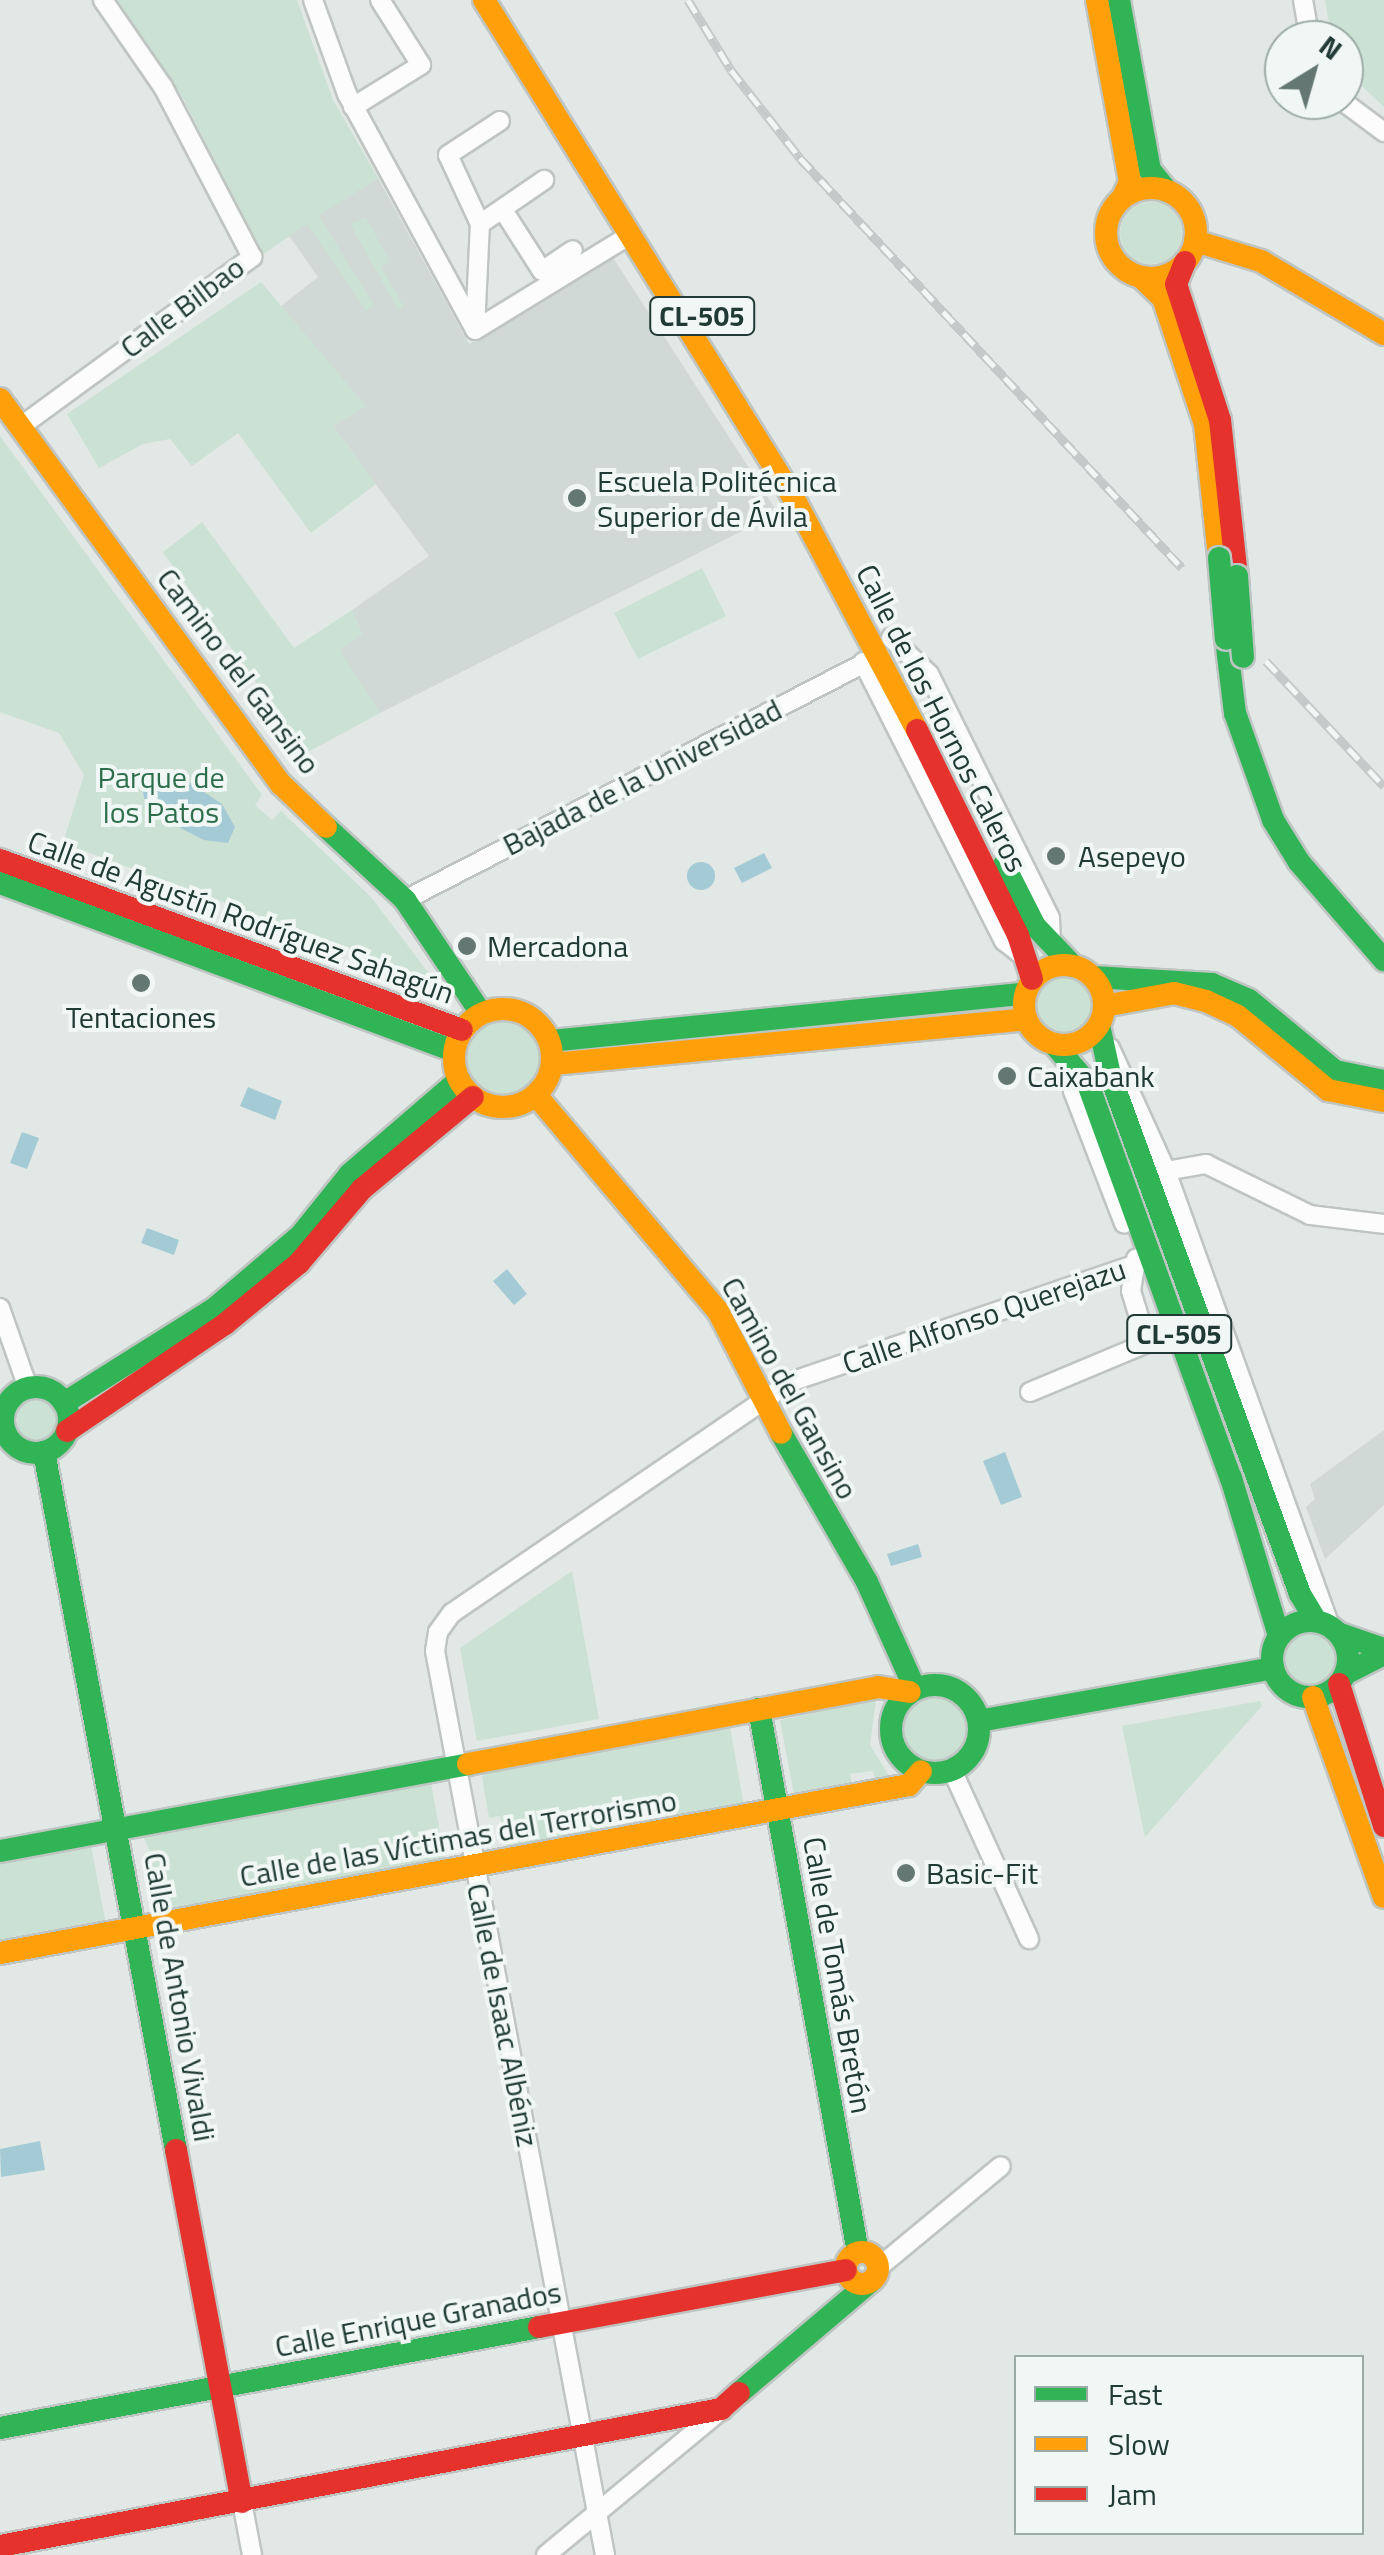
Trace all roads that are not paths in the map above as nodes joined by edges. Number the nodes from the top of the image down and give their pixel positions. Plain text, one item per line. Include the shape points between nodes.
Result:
1 (103, 0) edge
2 (313, 0) edge
3 (380, 0) edge
4 (484, 0) edge
5 (506, 0) edge
6 (1097, 0) edge
7 (1119, 0) edge
8 (354, 107) junction
9 (500, 121) dead end
10 (544, 180) dead end
11 (1167, 191) junction
12 (1123, 197) junction
13 (504, 210) junction
14 (480, 224) junction
15 (630, 235) junction
16 (573, 250) dead end
17 (1190, 251) junction
18 (1141, 277) junction
19 (475, 330) junction
20 (1384, 334) edge
21 (0, 398) edge
22 (20, 427) junction
23 (878, 652) junction
24 (0, 860) edge
25 (0, 884) edge
26 (405, 900) junction
27 (1384, 940) edge
28 (1384, 960) edge
29 (1083, 971) junction
30 (1028, 987) junction
31 (481, 1013) junction
32 (1026, 1019) junction
33 (1102, 1024) junction
34 (458, 1040) junction
35 (1054, 1044) junction
36 (551, 1052) junction
37 (1384, 1082) edge
38 (466, 1088) junction
39 (536, 1095) junction
40 (1384, 1101) edge
41 (1166, 1171) junction
42 (1384, 1224) edge
43 (1145, 1262) junction
44 (0, 1308) edge
45 (28, 1388) junction
46 (1030, 1392) dead end
47 (762, 1398) junction
48 (64, 1403) junction
49 (3, 1410) edge
50 (67, 1431) junction
51 (5, 1440) edge
52 (44, 1452) junction
53 (1328, 1627) junction
54 (1279, 1636) junction
55 (1384, 1652) edge
56 (1273, 1668) junction
57 (1342, 1679) junction
58 (913, 1691) junction
59 (1313, 1697) junction
60 (759, 1709) junction
61 (979, 1721) junction
62 (457, 1766) junction
63 (952, 1770) junction
64 (920, 1771) junction
65 (777, 1810) junction
66 (1384, 1826) edge
67 (118, 1828) junction
68 (0, 1851) edge
69 (476, 1866) junction
70 (1384, 1898) edge
71 (137, 1928) junction
72 (1028, 1938) dead end
73 (0, 1954) edge
74 (1000, 2166) dead end
75 (852, 2261) junction
76 (875, 2274) junction
77 (811, 2276) junction
78 (832, 2315) junction
79 (561, 2323) junction
80 (220, 2386) junction
81 (721, 2410) junction
82 (0, 2428) edge
83 (582, 2436) junction
84 (242, 2502) junction
85 (597, 2511) junction
86 (0, 2546) edge
87 (252, 2555) edge
88 (546, 2555) edge
89 (605, 2555) edge

1 - 22 street, Calle Bilbao via 163,87 252,257
2 - 8 street
3 - 8 street via 420,64
4 - 15 main road, Calle de los Hornos Caleros / CL-505
5 - 23 main road, Calle de los Hornos Caleros / CL-505 via 809,488
6 - 12 main road via 1130,182
7 - 11 main road via 1150,170
8 - 19 street
9 - 14 street via 448,155
10 - 13 street
11 - 12 main road via 1144,188
11 - 17 main road via 1190,211
12 - 18 main road via 1108,218 1107,243 1119,265
13 - 14 street
13 - 16 street via 542,271
14 - 19 street
15 - 19 street
15 - 23 main road, Calle de los Hornos Caleros / CL-505 via 793,496
17 - 18 main road via 1166,276
17 - 20 main road via 1261,261
17 - 27 main road, bridge via 1176,284 1223,434 1251,724 1284,814 1308,855
18 - 28 main road, bridge via 1164,298 1205,424 1235,713 1273,820 1299,862
21 - 22 main road, Camino del Gansino
22 - 26 main road, Camino del Gansino via 281,784
23 - 26 street, Bajada de la Universidad
23 - 29 main road, Calle de los Hornos Caleros / CL-505 via 1051,946
23 - 30 main road, Calle de los Hornos Caleros / CL-505 via 1024,956
24 - 34 main road, Calle de Agustín Rodríguez Sahagún
25 - 34 main road, Calle de Agustín Rodríguez Sahagún
26 - 31 main road, Camino del Gansino
29 - 30 main road via 1051,966
29 - 33 main road, CL-505
29 - 37 main road via 1212,984 1250,1000 1309,1056 1335,1071
30 - 32 main road, CL-505
30 - 36 main road
31 - 34 main road
31 - 36 main road via 522,1012
32 - 35 main road, CL-505
32 - 36 main road
33 - 35 main road via 1080,1042
33 - 40 main road via 1174,993 1206,1001 1238,1016 1328,1090
33 - 41 street
33 - 53 main road, CL-505 via 1300,1594
34 - 38 main road
35 - 43 main road, CL-505 via 1088,1084
36 - 39 main road
38 - 39 main road via 505,1107
38 - 48 main road via 350,1174 301,1234 214,1310
38 - 50 main road via 362,1189 299,1263 225,1324
39 - 47 main road, Camino del Gansino via 699,1286
41 - 42 street via 1206,1164 1310,1215
41 - 53 street
43 - 46 street via 1132,1290 1147,1343
43 - 47 street, Calle Alfonso Querejazu via 790,1382
43 - 54 main road, CL-505 via 1272,1596
44 - 45 street
45 - 48 main road via 49,1390
45 - 49 main road
47 - 58 main road, Camino del Gansino via 867,1582
47 - 62 street, Calle de Isaac Albéniz via 452,1613 435,1651
48 - 50 main road
49 - 51 main road
50 - 52 main road
51 - 52 main road
52 - 67 main road, Calle de Antonio Vivaldi
53 - 54 main road via 1296,1623
53 - 55 main road
53 - 57 main road, CL-505 via 1348,1654
54 - 56 main road, CL-505
55 - 57 main road
56 - 59 main road via 1291,1692
56 - 61 main road
57 - 59 main road
57 - 66 main road, CL-505
58 - 60 main road via 878,1687
58 - 61 main road via 949,1687 968,1700
58 - 64 main road via 894,1710 891,1735 900,1757
59 - 70 main road
60 - 62 main road
60 - 65 main road, Calle de Tomás Bretón
61 - 63 main road via 974,1750
62 - 67 main road
62 - 69 street, Calle de Isaac Albéniz
63 - 64 main road
63 - 72 street
64 - 65 main road, Calle de las Víctimas del Terrorismo via 908,1785
65 - 69 main road, Calle de las Víctimas del Terrorismo
65 - 75 main road, Calle de Tomás Bretón
67 - 68 main road
67 - 71 main road, Calle de Antonio Vivaldi
69 - 71 main road, Calle de las Víctimas del Terrorismo
69 - 79 street, Calle de Isaac Albéniz
71 - 73 main road, Calle de las Víctimas del Terrorismo
71 - 80 main road, Calle de Antonio Vivaldi
74 - 76 street
75 - 76 main road via 856,2282
75 - 77 main road, Calle Enrique Granados
76 - 78 main road
77 - 78 main road via 830,2291
77 - 79 main road, Calle Enrique Granados
78 - 81 main road
79 - 80 main road, Calle Enrique Granados
79 - 83 street, Calle de Isaac Albéniz
80 - 82 main road, Calle Enrique Granados
80 - 84 main road, Calle de Antonio Vivaldi
81 - 83 main road
81 - 85 street
83 - 84 main road
83 - 85 street, Calle de Isaac Albéniz
84 - 86 main road
84 - 87 street, Calle de Antonio Vivaldi
85 - 88 street
85 - 89 street, Calle de Isaac Albéniz

